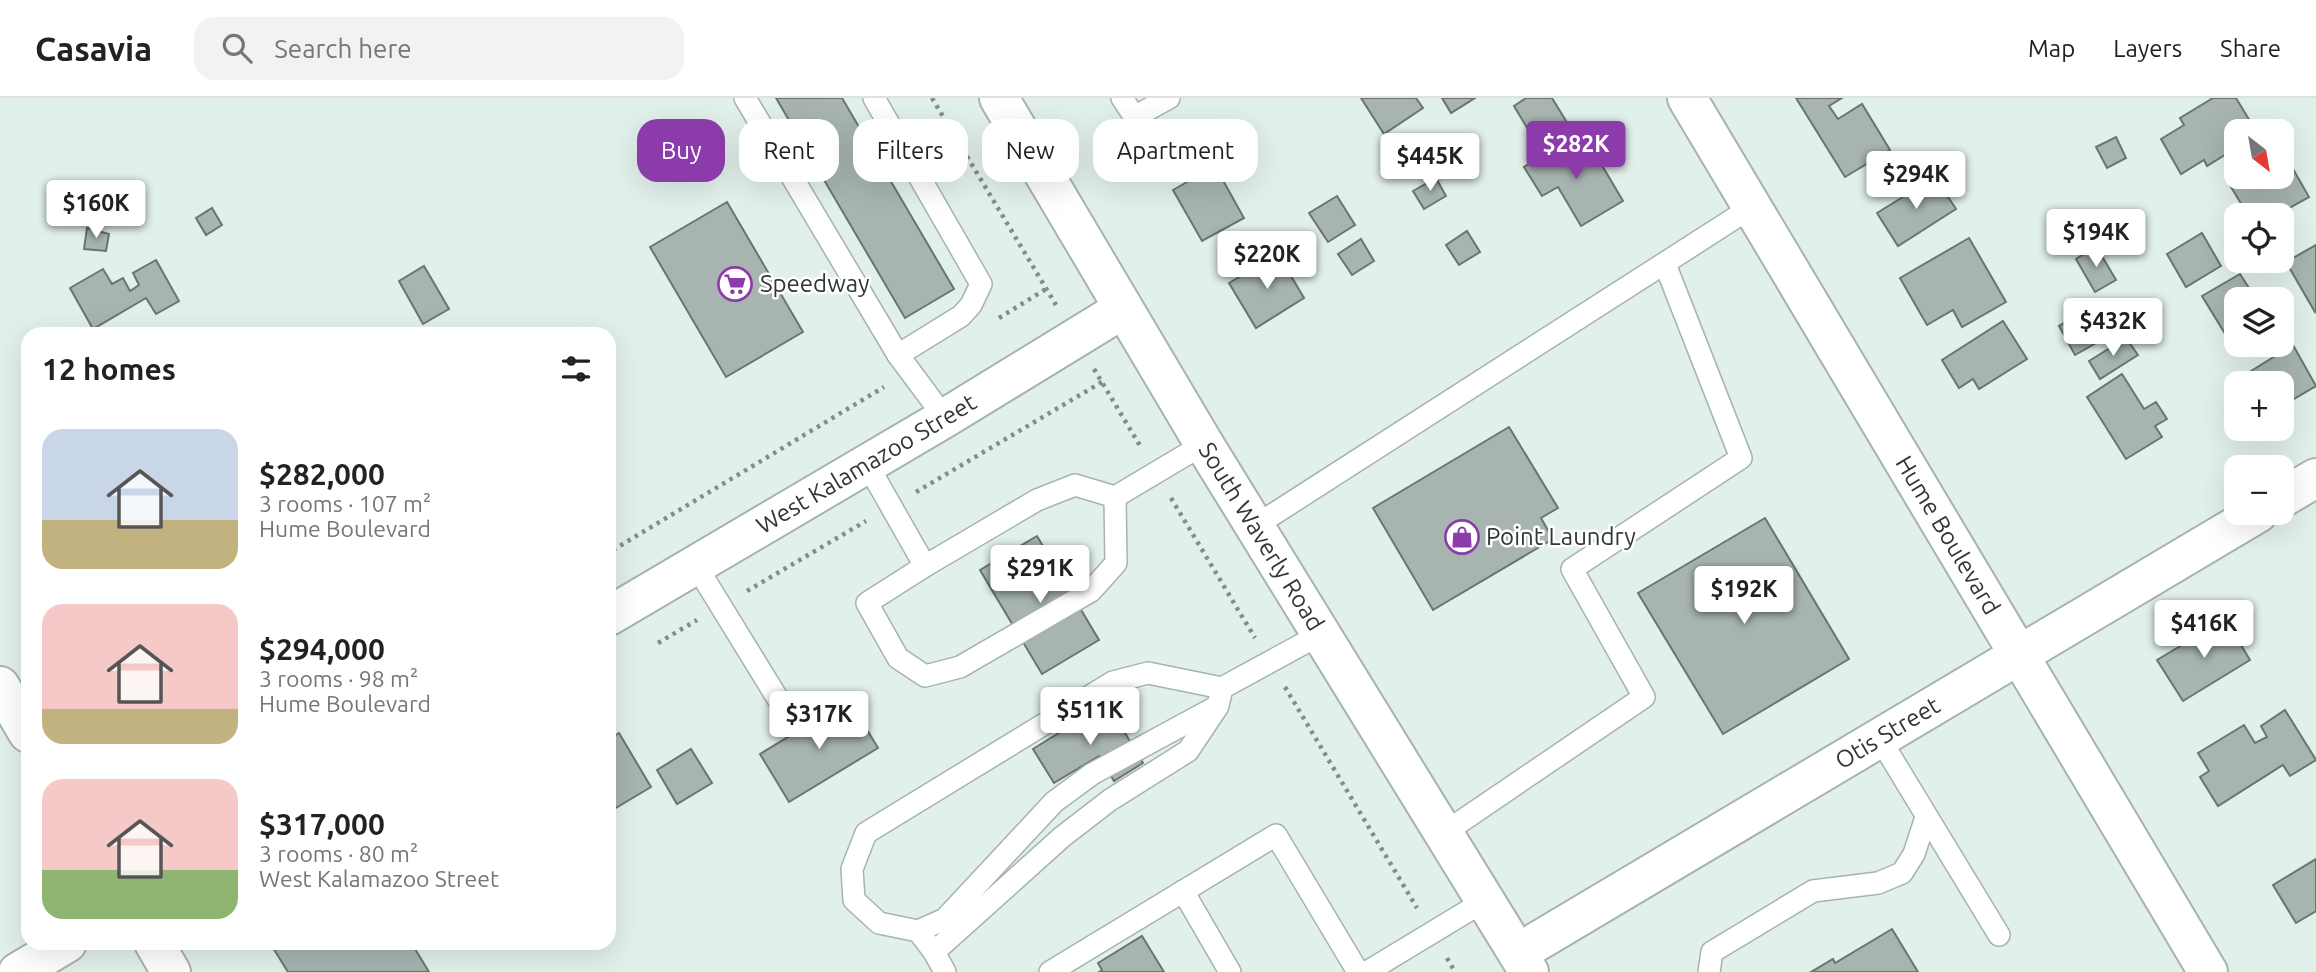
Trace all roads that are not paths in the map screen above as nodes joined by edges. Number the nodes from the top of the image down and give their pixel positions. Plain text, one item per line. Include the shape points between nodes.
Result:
1 (745, 98) edge
2 (874, 98) edge
3 (999, 98) edge
4 (1122, 98) edge
5 (1169, 98) edge
6 (1687, 98) edge
7 (1752, 207) junction
8 (1665, 264) junction
9 (1123, 309) junction
10 (904, 363) junction
11 (945, 418) junction
12 (1203, 444) junction
13 (867, 464) junction
14 (2316, 478) edge
15 (2294, 491) edge
16 (1115, 497) junction
17 (2238, 525) edge
18 (1255, 526) junction
19 (695, 564) junction
20 (925, 566) junction
21 (616, 612) edge
22 (1321, 634) junction
23 (2020, 656) junction
24 (0, 686) edge
25 (1220, 697) junction
26 (778, 699) dead end
27 (21, 721) edge
28 (1880, 739) junction
29 (1926, 817) junction
30 (1444, 833) junction
31 (1183, 891) junction
32 (1486, 900) junction
33 (918, 931) junction
34 (1999, 935) dead end
35 (54, 950) edge
36 (158, 950) edge
37 (934, 952) junction
38 (1524, 963) edge
39 (18, 972) edge
40 (171, 972) edge
41 (945, 972) edge
42 (1050, 972) edge
43 (1230, 972) edge
44 (1358, 972) edge
45 (1367, 972) edge
46 (1709, 972) edge
47 (2208, 972) edge

1 - 10 lane
2 - 10 lane via 981,284 961,316
3 - 9 street, South Waverly Road
4 - 5 lane via 1136,116
6 - 7 street, Hume Boulevard
7 - 8 lane
7 - 23 street, Hume Boulevard
8 - 18 lane
8 - 30 lane via 1741,458 1572,569 1644,697
9 - 11 street, West Kalamazoo Street
9 - 12 street, South Waverly Road
10 - 11 lane
11 - 13 street, West Kalamazoo Street
12 - 16 lane
12 - 18 street, South Waverly Road
13 - 19 street, West Kalamazoo Street
13 - 20 lane
14 - 15 street
16 - 20 lane via 1075,485 1037,500
16 - 20 lane via 1116,564 1091,591 960,667 925,676 898,657 867,603
17 - 23 street, Otis Street
18 - 22 street, South Waverly Road
19 - 21 street, West Kalamazoo Street
19 - 26 lane
22 - 25 lane
22 - 30 street, South Waverly Road
23 - 28 street, Otis Street
23 - 47 street, Hume Boulevard
24 - 27 street
25 - 33 lane via 1054,802 945,919
25 - 33 lane via 1148,673 1113,682 866,833 852,870 854,900 879,923
25 - 37 lane via 1188,751 1110,800 1062,837
28 - 29 lane
28 - 38 street, Otis Street
29 - 34 lane
29 - 46 lane via 1914,854 1902,873 1878,883 1813,891 1712,952
30 - 32 street, South Waverly Road
31 - 42 lane
31 - 43 lane
31 - 44 lane via 1276,835
32 - 38 street, South Waverly Road
32 - 45 lane
33 - 37 lane
35 - 39 street
36 - 40 street
37 - 41 lane

